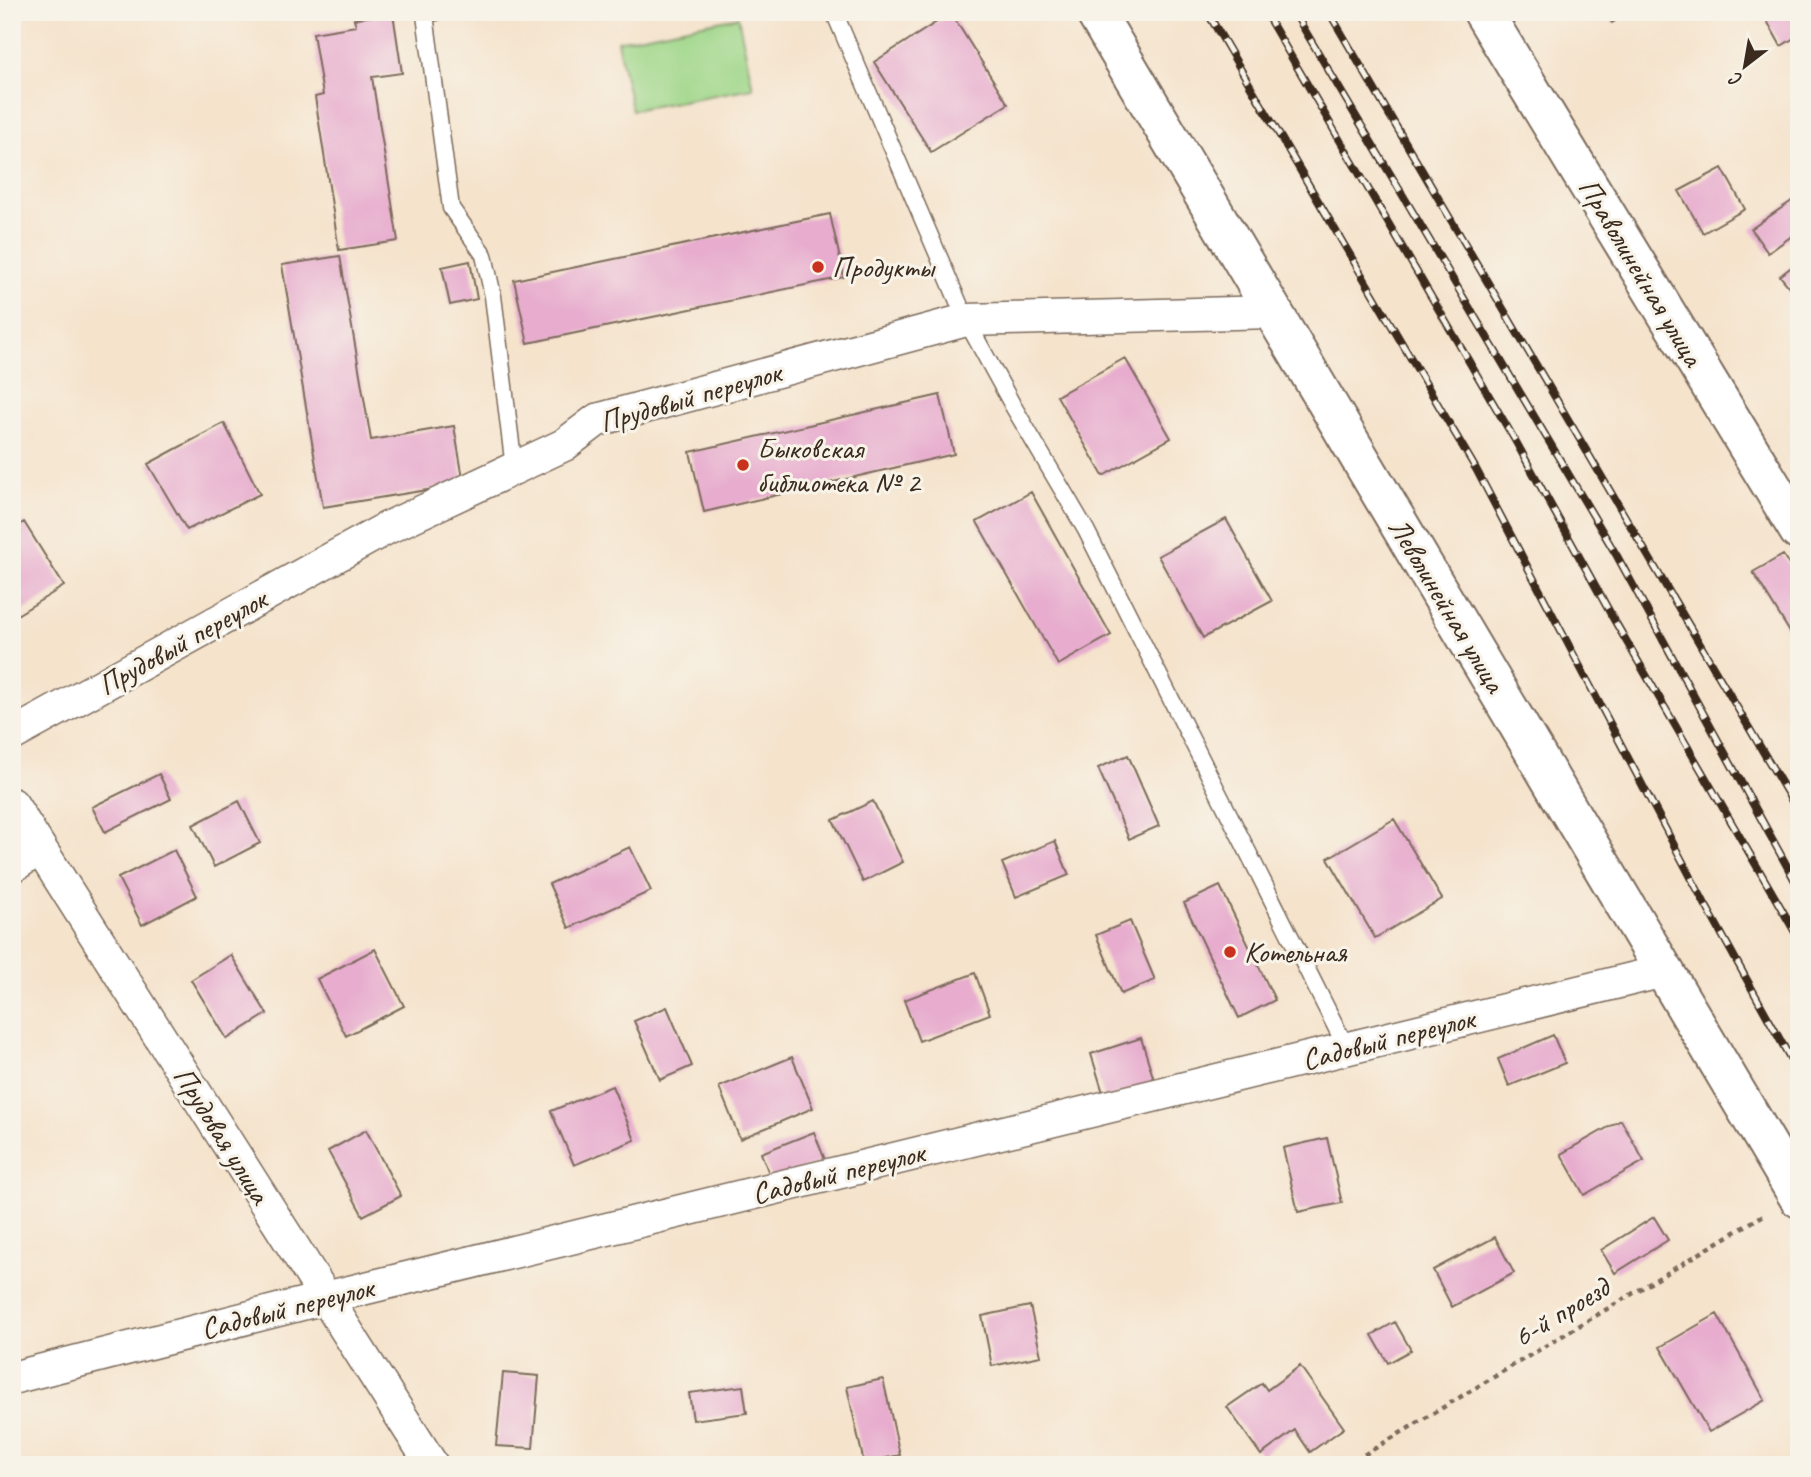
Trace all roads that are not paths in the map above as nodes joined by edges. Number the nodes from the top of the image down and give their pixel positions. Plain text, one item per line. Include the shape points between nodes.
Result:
1 (436, 12) edge
2 (834, 12) edge
3 (1094, 12) edge
4 (1483, 12) edge
5 (1272, 312) junction
6 (966, 320) junction
7 (514, 468) junction
8 (1799, 531) edge
9 (12, 735) edge
10 (12, 804) edge
11 (40, 848) junction
12 (12, 867) edge
13 (1664, 971) junction
14 (1348, 1049) junction
15 (1798, 1196) edge
16 (325, 1298) junction
17 (12, 1378) edge
18 (432, 1465) edge

1 - 7 lane via 425,15 451,208 484,255
2 - 6 lane
3 - 5 main road, Леволинейная улица
4 - 8 main road, Праволинейная улица
5 - 6 street, Прудовый переулок
5 - 13 main road, Леволинейная улица
6 - 7 street, Прудовый переулок via 597,420 564,445
6 - 14 lane via 1086,530
7 - 9 street, Прудовый переулок via 387,528
10 - 11 street, Прудовая улица
11 - 12 street
11 - 16 street, Прудовая улица
13 - 14 street, Садовый переулок
13 - 15 main road, Леволинейная улица
14 - 16 street, Садовый переулок
16 - 17 street, Садовый переулок
16 - 18 street, Прудовая улица

